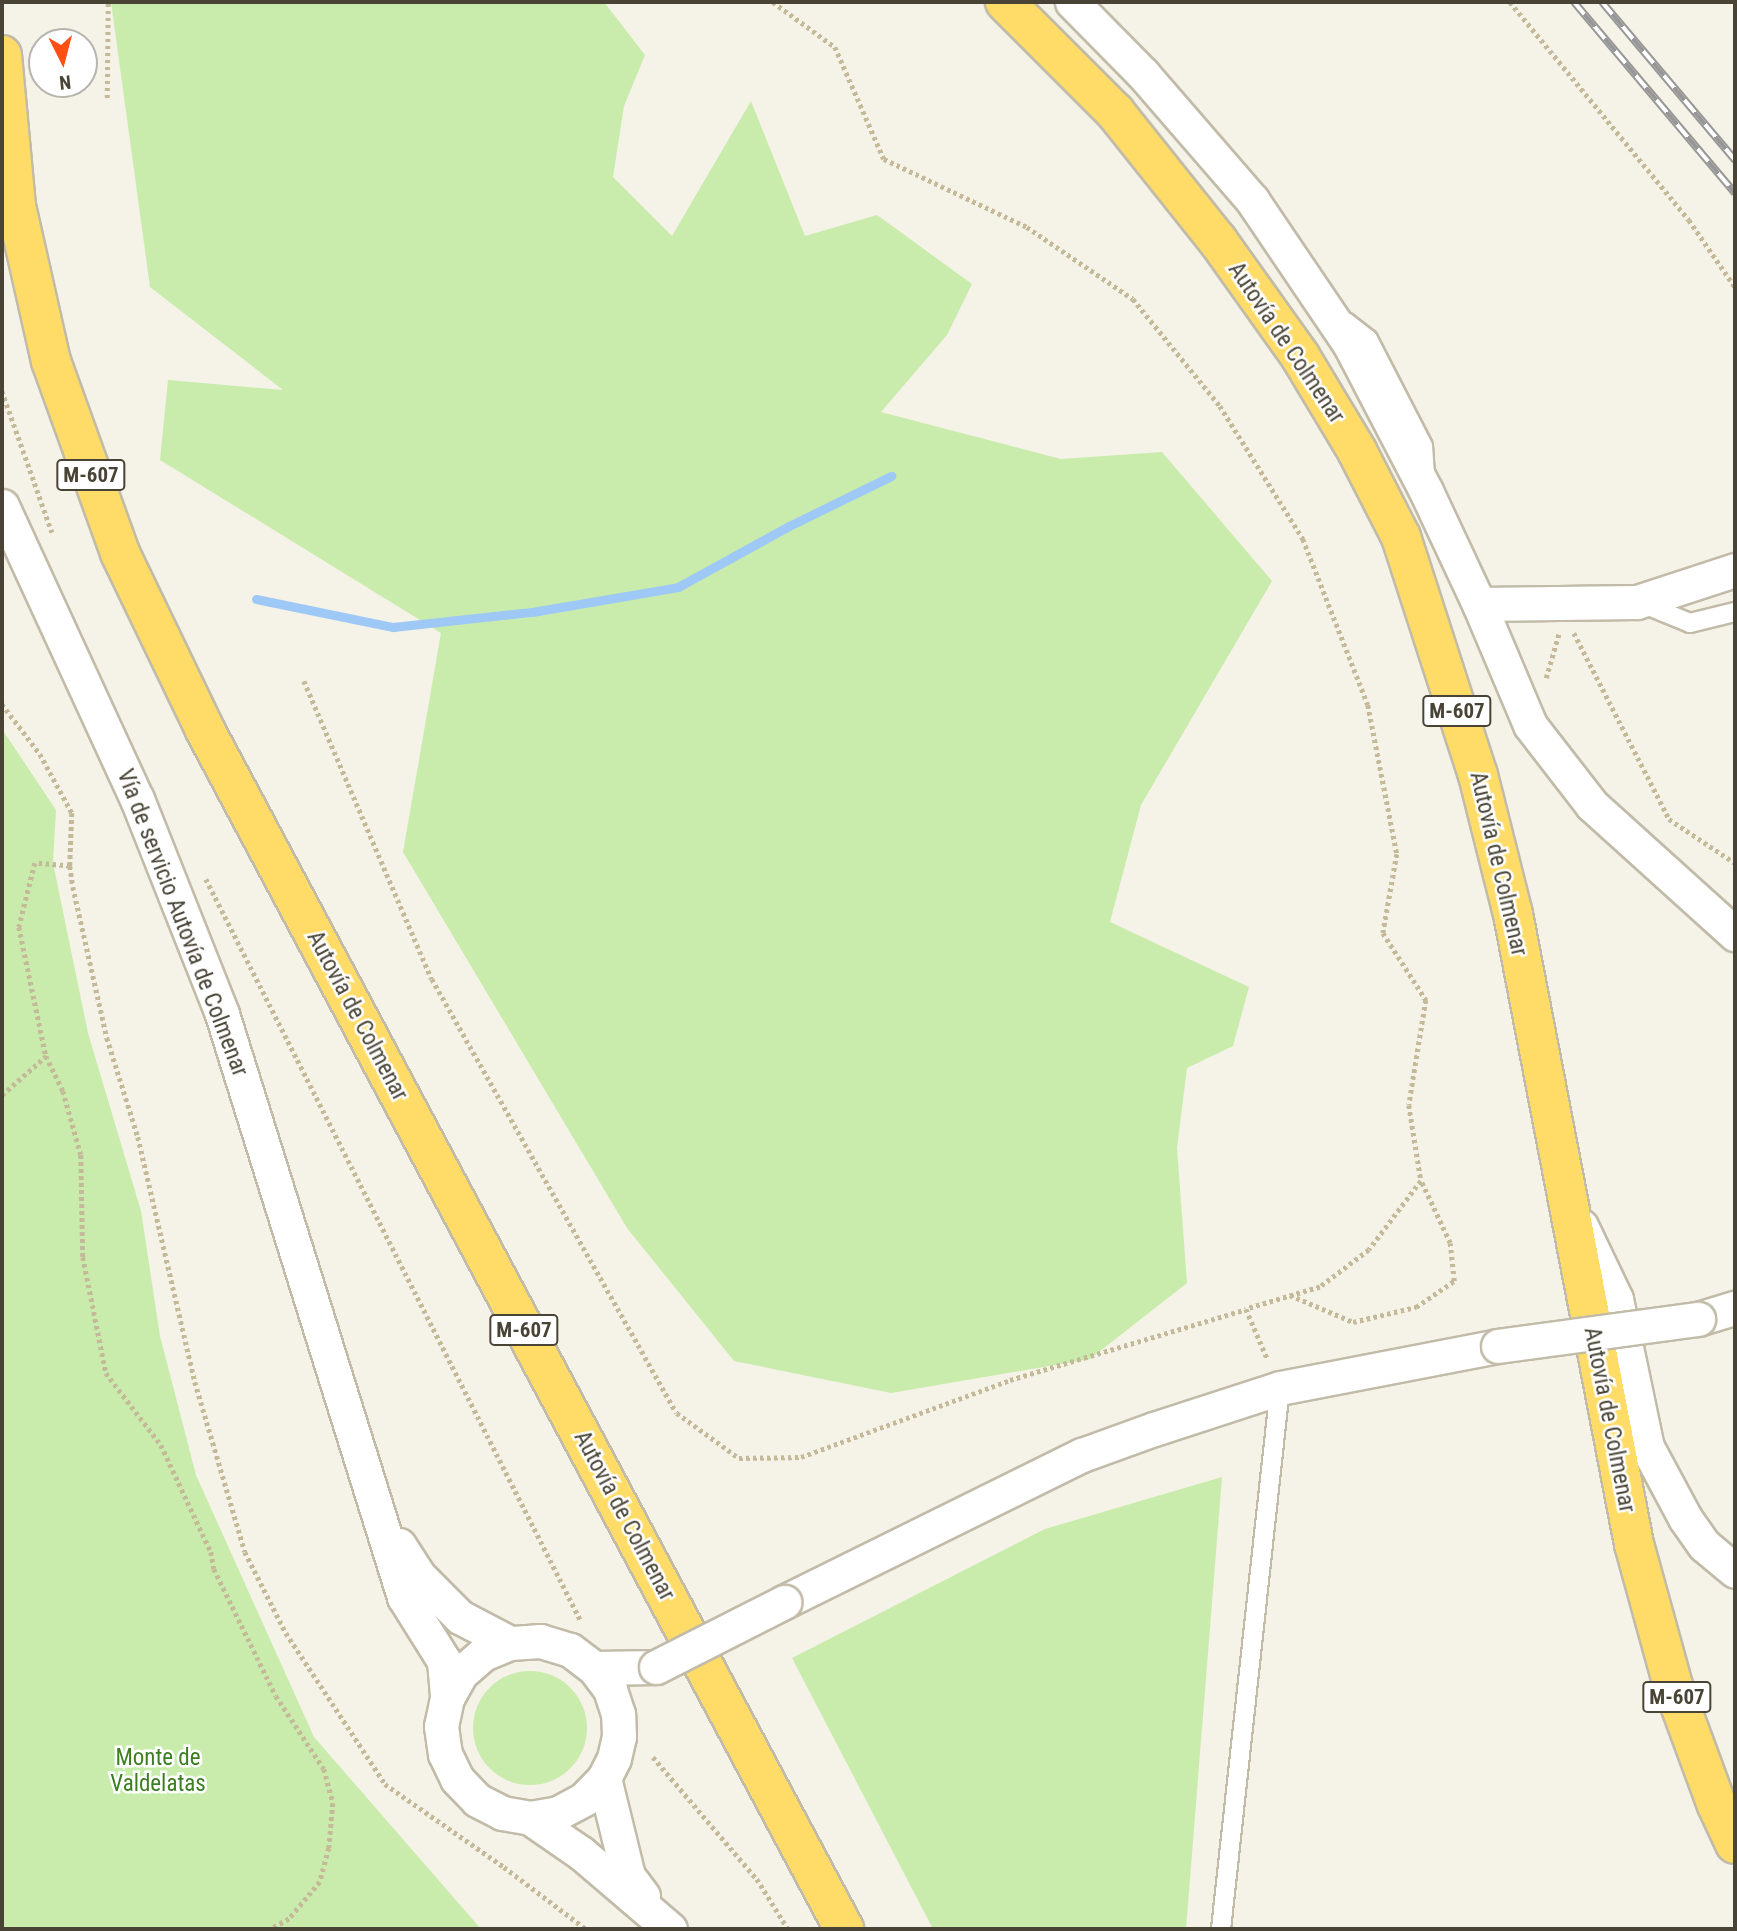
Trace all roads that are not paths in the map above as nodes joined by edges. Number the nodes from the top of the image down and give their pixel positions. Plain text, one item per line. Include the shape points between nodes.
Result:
1 (1005, 2) edge
2 (1072, 2) edge
3 (2, 55) edge
4 (2, 506) edge
5 (1735, 570) edge
6 (1637, 602) junction
7 (1479, 604) junction
8 (1735, 612) edge
9 (1735, 934) edge
10 (1568, 1199) junction
11 (1735, 1308) edge
12 (1698, 1319) junction
13 (1735, 1324) edge
14 (1280, 1388) junction
15 (379, 1513) junction
16 (1735, 1571) edge
17 (510, 1643) junction
18 (656, 1667) junction
19 (594, 1668) junction
20 (447, 1698) junction
21 (618, 1714) junction
22 (604, 1778) junction
23 (530, 1818) junction
24 (1735, 1844) edge
25 (669, 1929) edge
26 (844, 1929) edge
27 (1221, 1929) edge

1 - 10 highway, Autovía de Colmenar / M-607 via 1115,112 1218,241 1300,356 1401,537 1478,775 1513,914
2 - 7 street via 1143,74 1252,200 1321,301 1349,343
3 - 26 highway, Autovía de Colmenar / M-607 via 16,206 51,361 120,553 218,754
4 - 15 street, Vía de servicio Autovía de Colmenar via 137,799 222,1014
5 - 6 street
6 - 7 street
6 - 8 lane via 1690,623
7 - 9 street via 1530,725 1592,805
10 - 16 street via 1616,1299 1647,1447 1704,1545
10 - 24 highway, Autovía de Colmenar / M-607 via 1634,1544 1673,1686
11 - 12 street
12 - 13 street
12 - 14 street, bridge via 1498,1346
14 - 18 street, bridge via 1082,1455
14 - 27 lane
15 - 17 street via 420,1577 460,1617
15 - 20 street via 404,1597 444,1661
17 - 19 street via 540,1641 570,1650
17 - 20 street via 483,1654 461,1673
18 - 19 street
18 - 21 street
19 - 21 street via 610,1689
20 - 23 street via 441,1726 445,1754 457,1779 493,1809
21 - 22 street via 619,1737
22 - 23 street via 584,1799 558,1813
22 - 25 street via 628,1876
23 - 25 street via 581,1853

